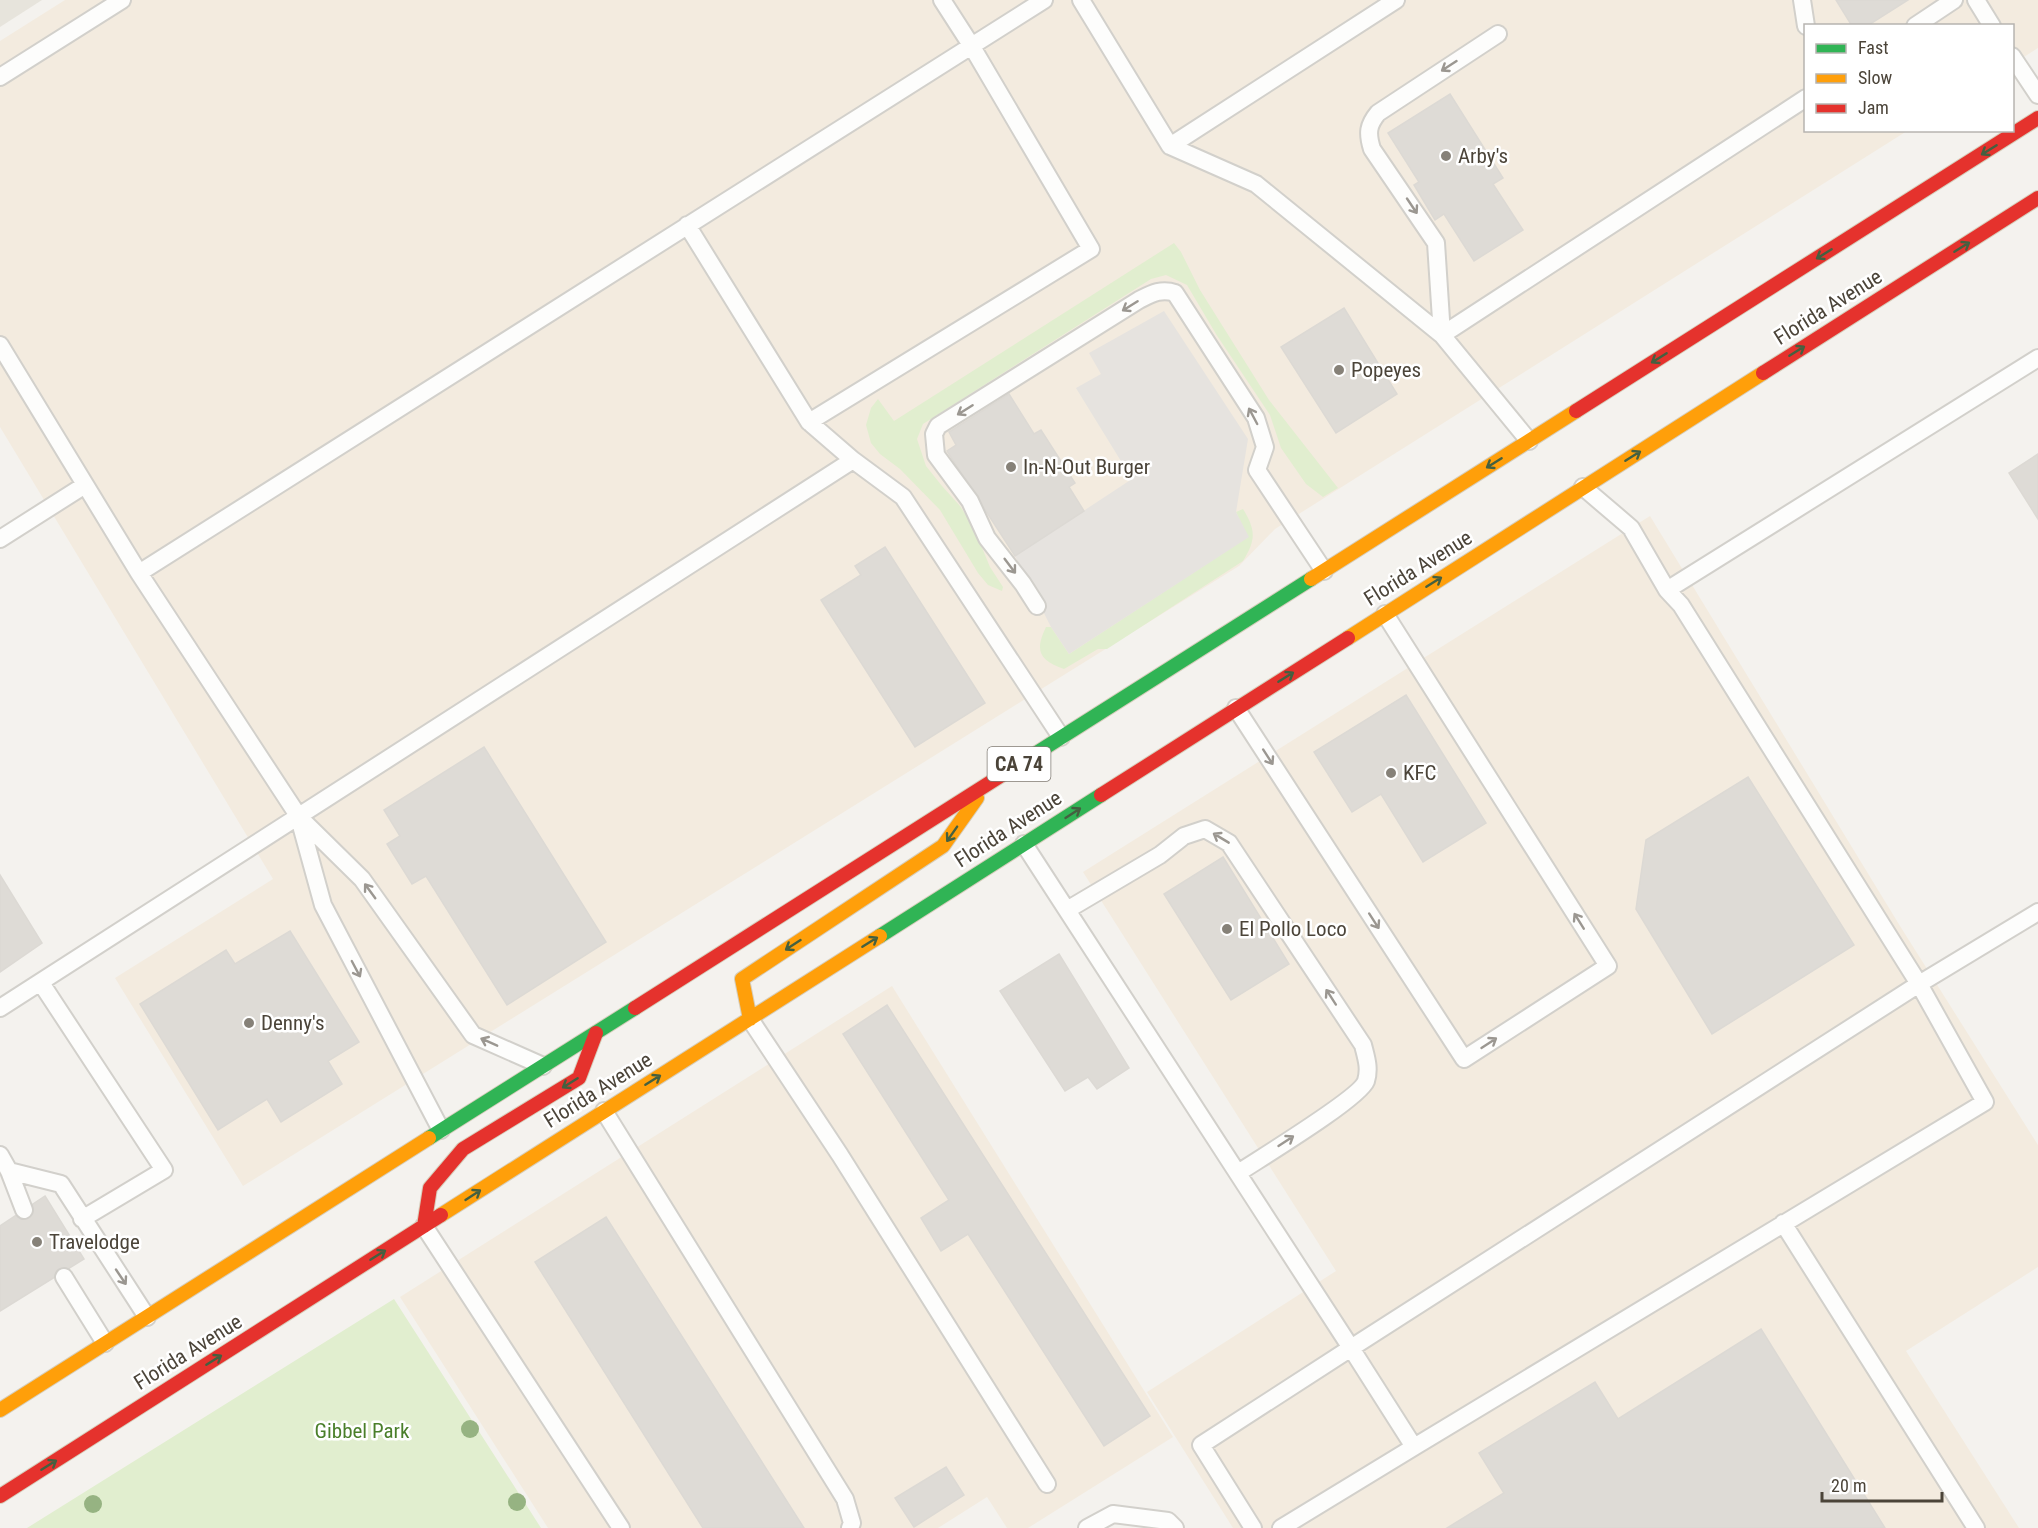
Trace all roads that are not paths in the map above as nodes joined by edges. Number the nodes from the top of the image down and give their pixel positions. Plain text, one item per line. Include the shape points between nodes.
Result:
1 (122, 0) edge
2 (942, 0) edge
3 (1044, 0) edge
4 (1081, 0) edge
5 (1396, 0) edge
6 (1802, 0) edge
7 (1954, 0) edge
8 (1976, 0) edge
9 (1806, 24) edge
10 (1918, 24) edge
11 (1991, 24) edge
12 (1498, 34) dead end
13 (971, 45) junction
14 (2014, 58) edge
15 (0, 77) edge
16 (2038, 95) edge
17 (1804, 99) edge
18 (2038, 118) edge
19 (1170, 146) junction
20 (2038, 198) edge
21 (687, 225) junction
22 (1442, 336) junction
23 (0, 345) edge
24 (2038, 358) edge
25 (809, 422) junction
26 (1529, 441) junction
27 (854, 460) junction
28 (86, 485) junction
29 (1583, 487) junction
30 (0, 539) edge
31 (1324, 571) junction
32 (139, 573) junction
33 (1667, 590) junction
34 (1037, 606) dead end
35 (1385, 614) junction
36 (1236, 708) junction
37 (1061, 737) junction
38 (985, 786) junction
39 (299, 817) junction
40 (1024, 844) junction
41 (1067, 910) junction
42 (2038, 912) edge
43 (42, 981) junction
44 (1918, 984) junction
45 (0, 1008) edge
46 (750, 1018) junction
47 (596, 1033) junction
48 (543, 1066) junction
49 (604, 1111) junction
50 (441, 1130) junction
51 (0, 1155) edge
52 (9, 1171) junction
53 (1238, 1173) junction
54 (24, 1210) dead end
55 (82, 1219) junction
56 (1783, 1223) junction
57 (424, 1226) junction
58 (64, 1277) dead end
59 (147, 1317) junction
60 (105, 1343) junction
61 (1351, 1348) junction
62 (0, 1410) edge
63 (1414, 1447) junction
64 (1047, 1484) dead end
65 (0, 1496) edge
66 (621, 1528) edge
67 (850, 1528) edge
68 (1087, 1528) edge
69 (1175, 1528) edge
70 (1253, 1528) edge
71 (1281, 1528) edge
72 (1976, 1528) edge

1 - 15 lane
2 - 13 lane
3 - 13 lane
4 - 19 lane
5 - 19 lane
6 - 9 lane
7 - 10 lane
8 - 11 lane
12 -> 22 lane via 1378,113 1370,123 1372,149 1436,243
13 - 21 lane
13 - 25 lane via 1091,249
14 - 16 lane
17 - 22 lane
18 -> 26 main road, CA 74
19 - 22 lane via 1256,184
29 -> 20 main road, Florida Avenue
21 - 25 lane
21 - 32 lane
22 - 26 lane
23 - 28 lane
24 - 33 lane
25 - 27 lane
26 -> 31 main road, CA 74
27 - 37 lane via 903,497
27 - 39 lane
28 - 30 lane
28 - 32 lane
29 - 33 lane via 1631,528
35 -> 29 main road, Florida Avenue
31 -> 34 lane via 1257,470 1265,447 1256,418 1175,293 1158,291 938,426 934,434 936,455 970,501 987,537
31 - 37 main road, CA 74
32 - 39 lane
33 - 44 lane via 1681,605
36 -> 35 main road, Florida Avenue
36 -> 35 lane via 1464,1059 1608,966
40 -> 36 main road, Florida Avenue
37 - 38 main road, CA 74
38 -> 46 main road via 943,846 742,978
38 - 47 main road, CA 74
39 - 43 lane
48 -> 39 lane via 473,1035 362,879
39 -> 50 lane via 322,905
40 - 41 lane
46 -> 40 main road, Florida Avenue
41 - 53 lane
53 -> 41 lane via 1349,1100 1366,1083 1368,1065 1363,1045 1229,843 1205,828 1184,836 1160,855
42 - 44 lane
43 - 45 lane
43 - 55 lane via 164,1170
44 - 56 lane via 1985,1102
44 - 61 lane
49 -> 46 main road, Florida Avenue
46 - 64 lane
47 - 48 main road, CA 74
47 -> 57 main road via 579,1078 463,1149 430,1188
48 - 50 main road, CA 74
57 -> 49 main road, Florida Avenue
49 - 67 lane via 845,1499
50 - 59 main road, CA 74
51 - 52 lane
52 - 54 lane
52 - 55 lane via 61,1184
53 - 61 lane
55 -> 59 lane
56 - 63 lane
56 - 72 lane
65 -> 57 main road, Florida Avenue
57 - 66 lane
58 - 60 lane
59 - 60 main road, CA 74
60 - 62 main road, CA 74
61 - 63 lane
61 - 70 lane via 1201,1445
63 - 71 lane
68 - 69 lane via 1113,1514 1168,1521

